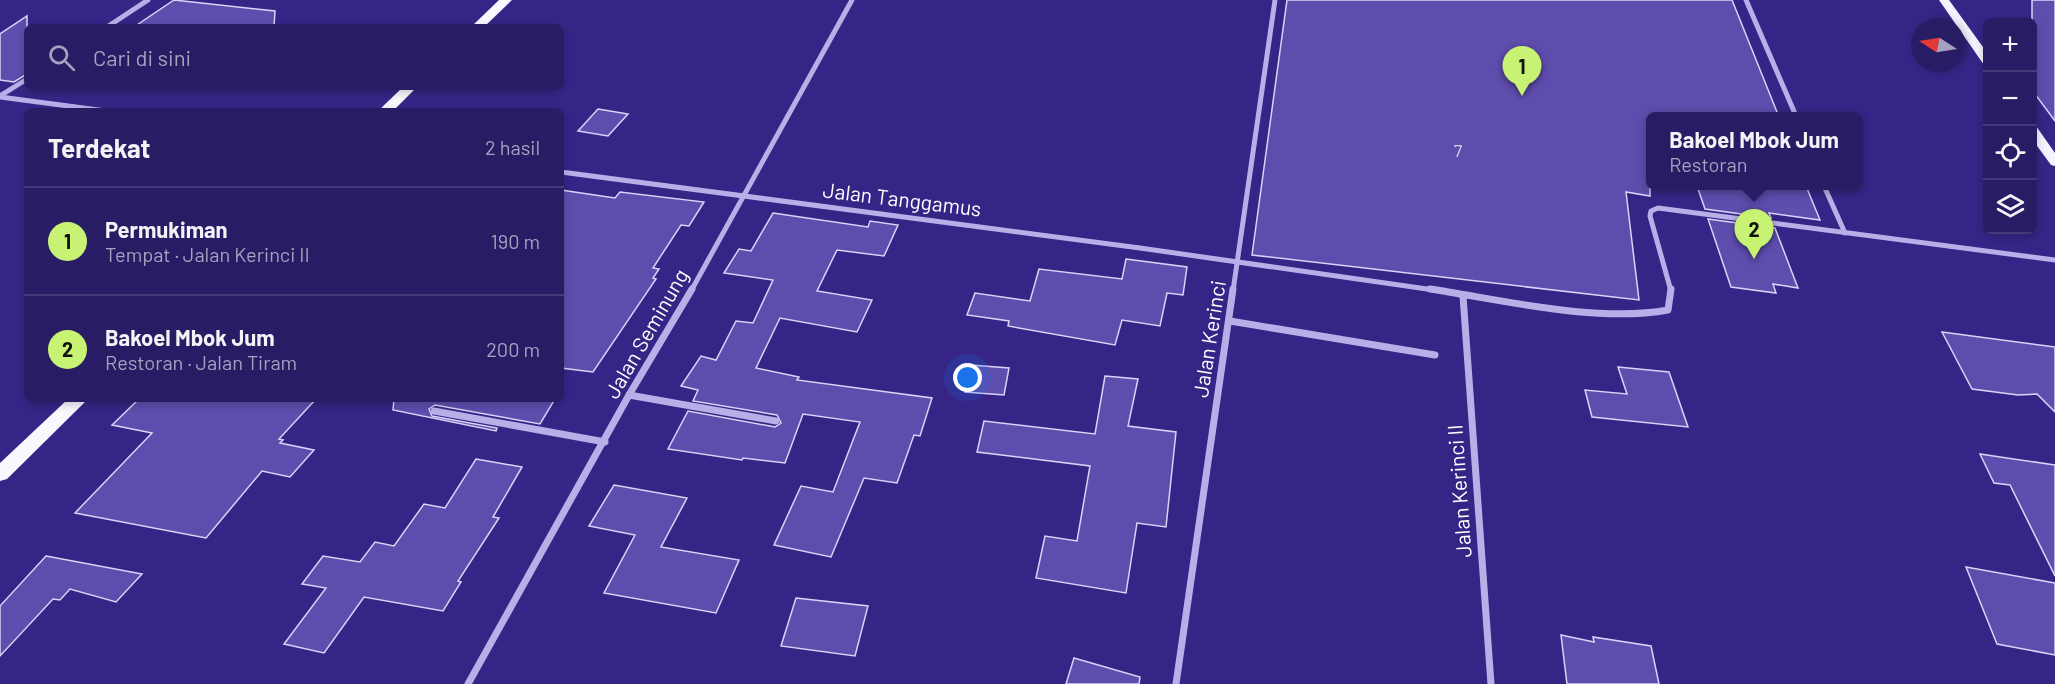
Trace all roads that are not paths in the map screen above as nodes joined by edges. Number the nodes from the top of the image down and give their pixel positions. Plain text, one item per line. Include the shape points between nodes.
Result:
1 (148, 0) edge
2 (506, 0) edge
3 (852, 0) edge
4 (1275, 0) edge
5 (1746, 0) edge
6 (1944, 0) edge
7 (112, 24) edge
8 (480, 24) edge
9 (1983, 56) edge
10 (24, 81) edge
11 (408, 90) edge
12 (0, 97) edge
13 (83, 108) edge
14 (388, 108) edge
15 (1794, 112) edge
16 (2037, 136) edge
17 (2055, 162) edge
18 (564, 172) edge
19 (1826, 190) edge
20 (745, 196) junction
21 (1845, 233) junction
22 (2055, 260) edge
23 (1239, 262) junction
24 (1463, 296) junction
25 (1230, 321) junction
26 (1435, 355) dead end
27 (629, 395) junction
28 (77, 402) edge
29 (434, 411) dead end
30 (776, 421) dead end
31 (605, 442) junction
32 (0, 474) edge
33 (468, 684) edge
34 (1176, 684) edge
35 (1491, 684) edge

1 - 7 street
2 - 8 highway
3 - 20 street, Jalan Seminung
4 - 23 street, Jalan Kerinci
5 - 15 street
6 - 9 main road
10 - 12 street
11 - 14 highway
12 - 13 street
16 - 17 main road
18 - 20 street, Jalan Tanggamus
19 - 21 street
20 - 23 street, Jalan Tanggamus
20 - 27 street, Jalan Seminung
21 - 22 street
21 - 24 street, Jalan Tanggamus via 1658,208 1650,216 1671,289 1668,310 1640,315 1596,313
23 - 24 street, Jalan Tanggamus
23 - 25 street, Jalan Kerinci
24 - 35 street, Jalan Kerinci II
25 - 26 street
25 - 34 street, Jalan Kerinci via 1192,556
27 - 30 street
27 - 31 street, Jalan Seminung
28 - 32 highway
29 - 31 street
31 - 33 street, Jalan Seminung

